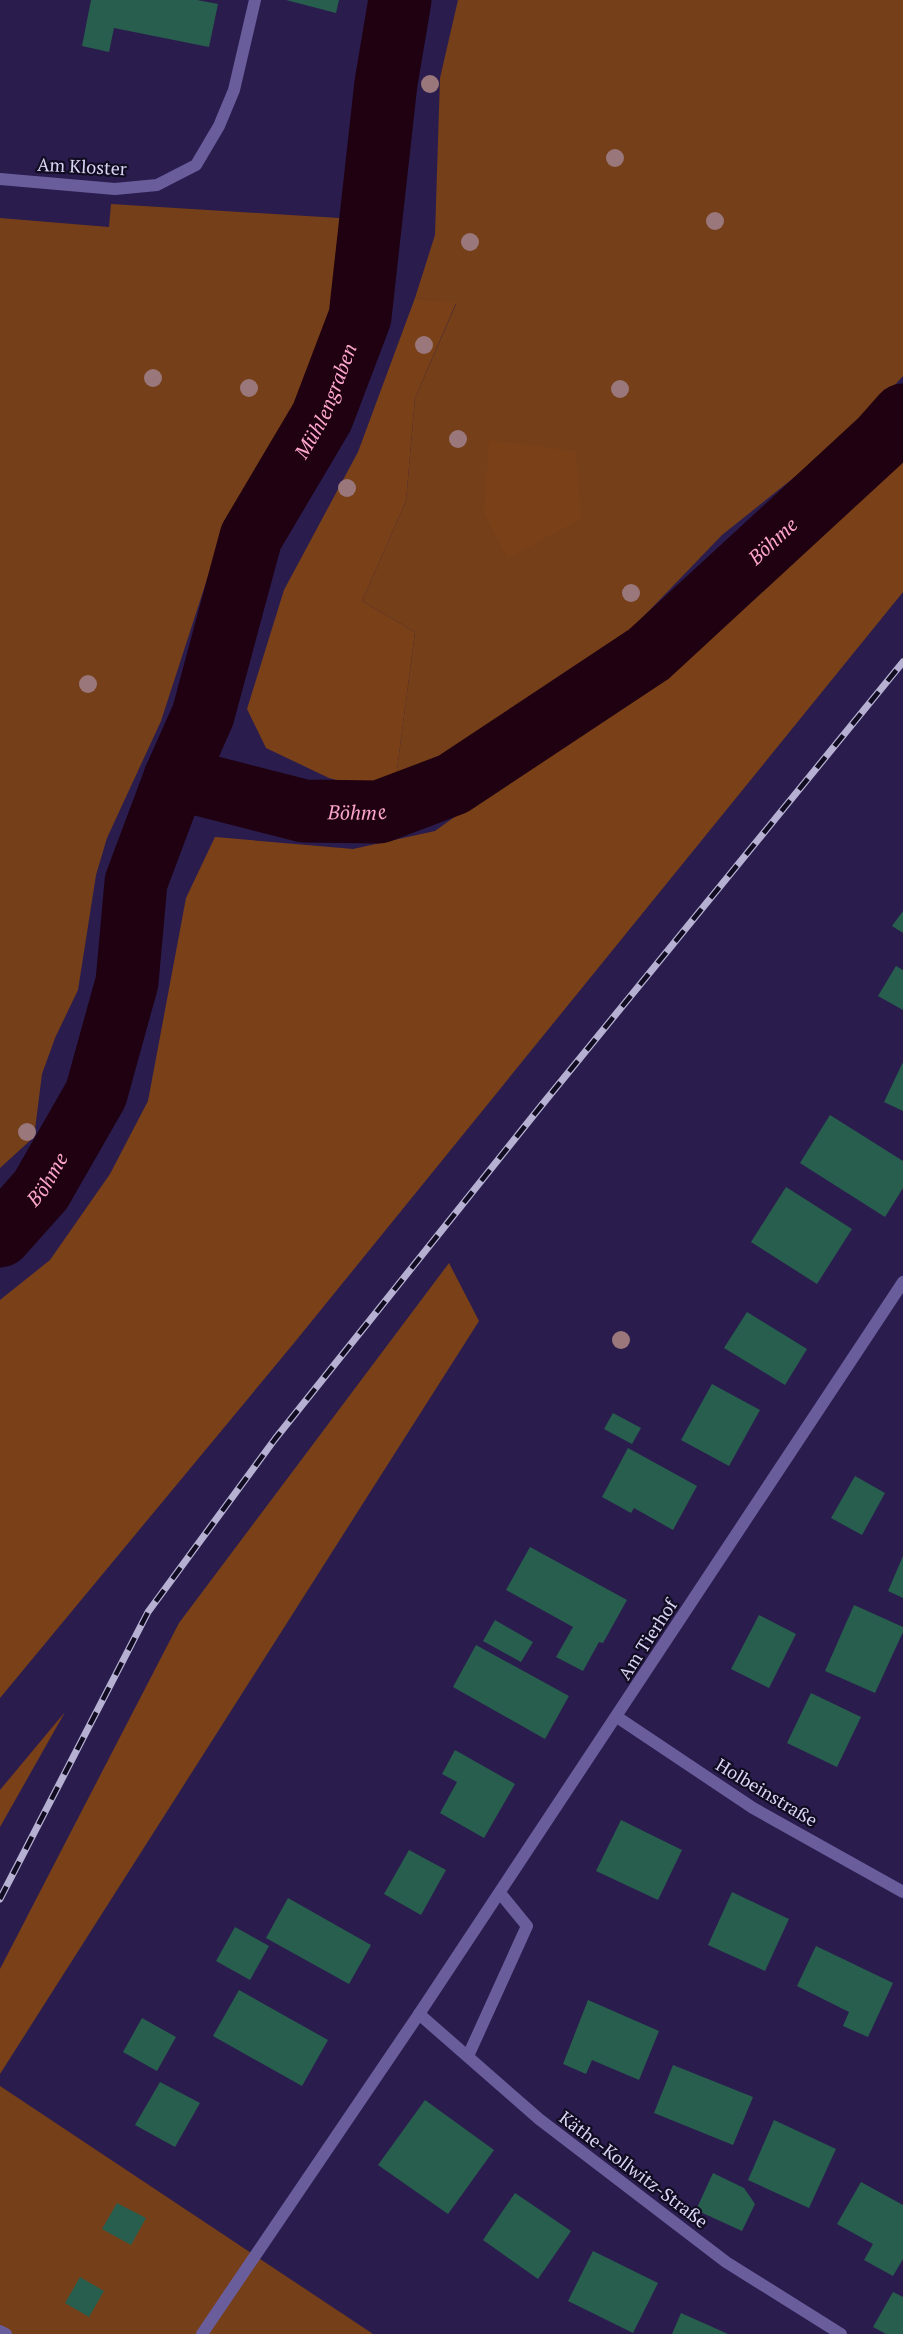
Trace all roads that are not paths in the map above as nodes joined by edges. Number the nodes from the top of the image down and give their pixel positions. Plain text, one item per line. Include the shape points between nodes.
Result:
1 (255, 0) edge
2 (0, 179) edge
3 (903, 1282) edge
4 (617, 1717) junction
5 (903, 1892) edge
6 (500, 1893) junction
7 (419, 2014) junction
8 (468, 2056) junction
9 (0, 2331) edge
10 (6, 2334) edge
11 (202, 2334) edge
12 (841, 2334) edge

1 - 2 street, Am Kloster via 234,90 219,126 195,165 157,184 114,189
3 - 4 street, Am Tierhof
4 - 5 street, Holbeinstraße via 753,1808
4 - 6 street, Am Tierhof
6 - 7 street, Am Tierhof
6 - 8 street via 528,1926
7 - 8 street, Käthe-Kollwitz-Straße
7 - 11 street, Am Tierhof
8 - 12 street, Käthe-Kollwitz-Straße via 539,2119 726,2262
9 - 10 street

